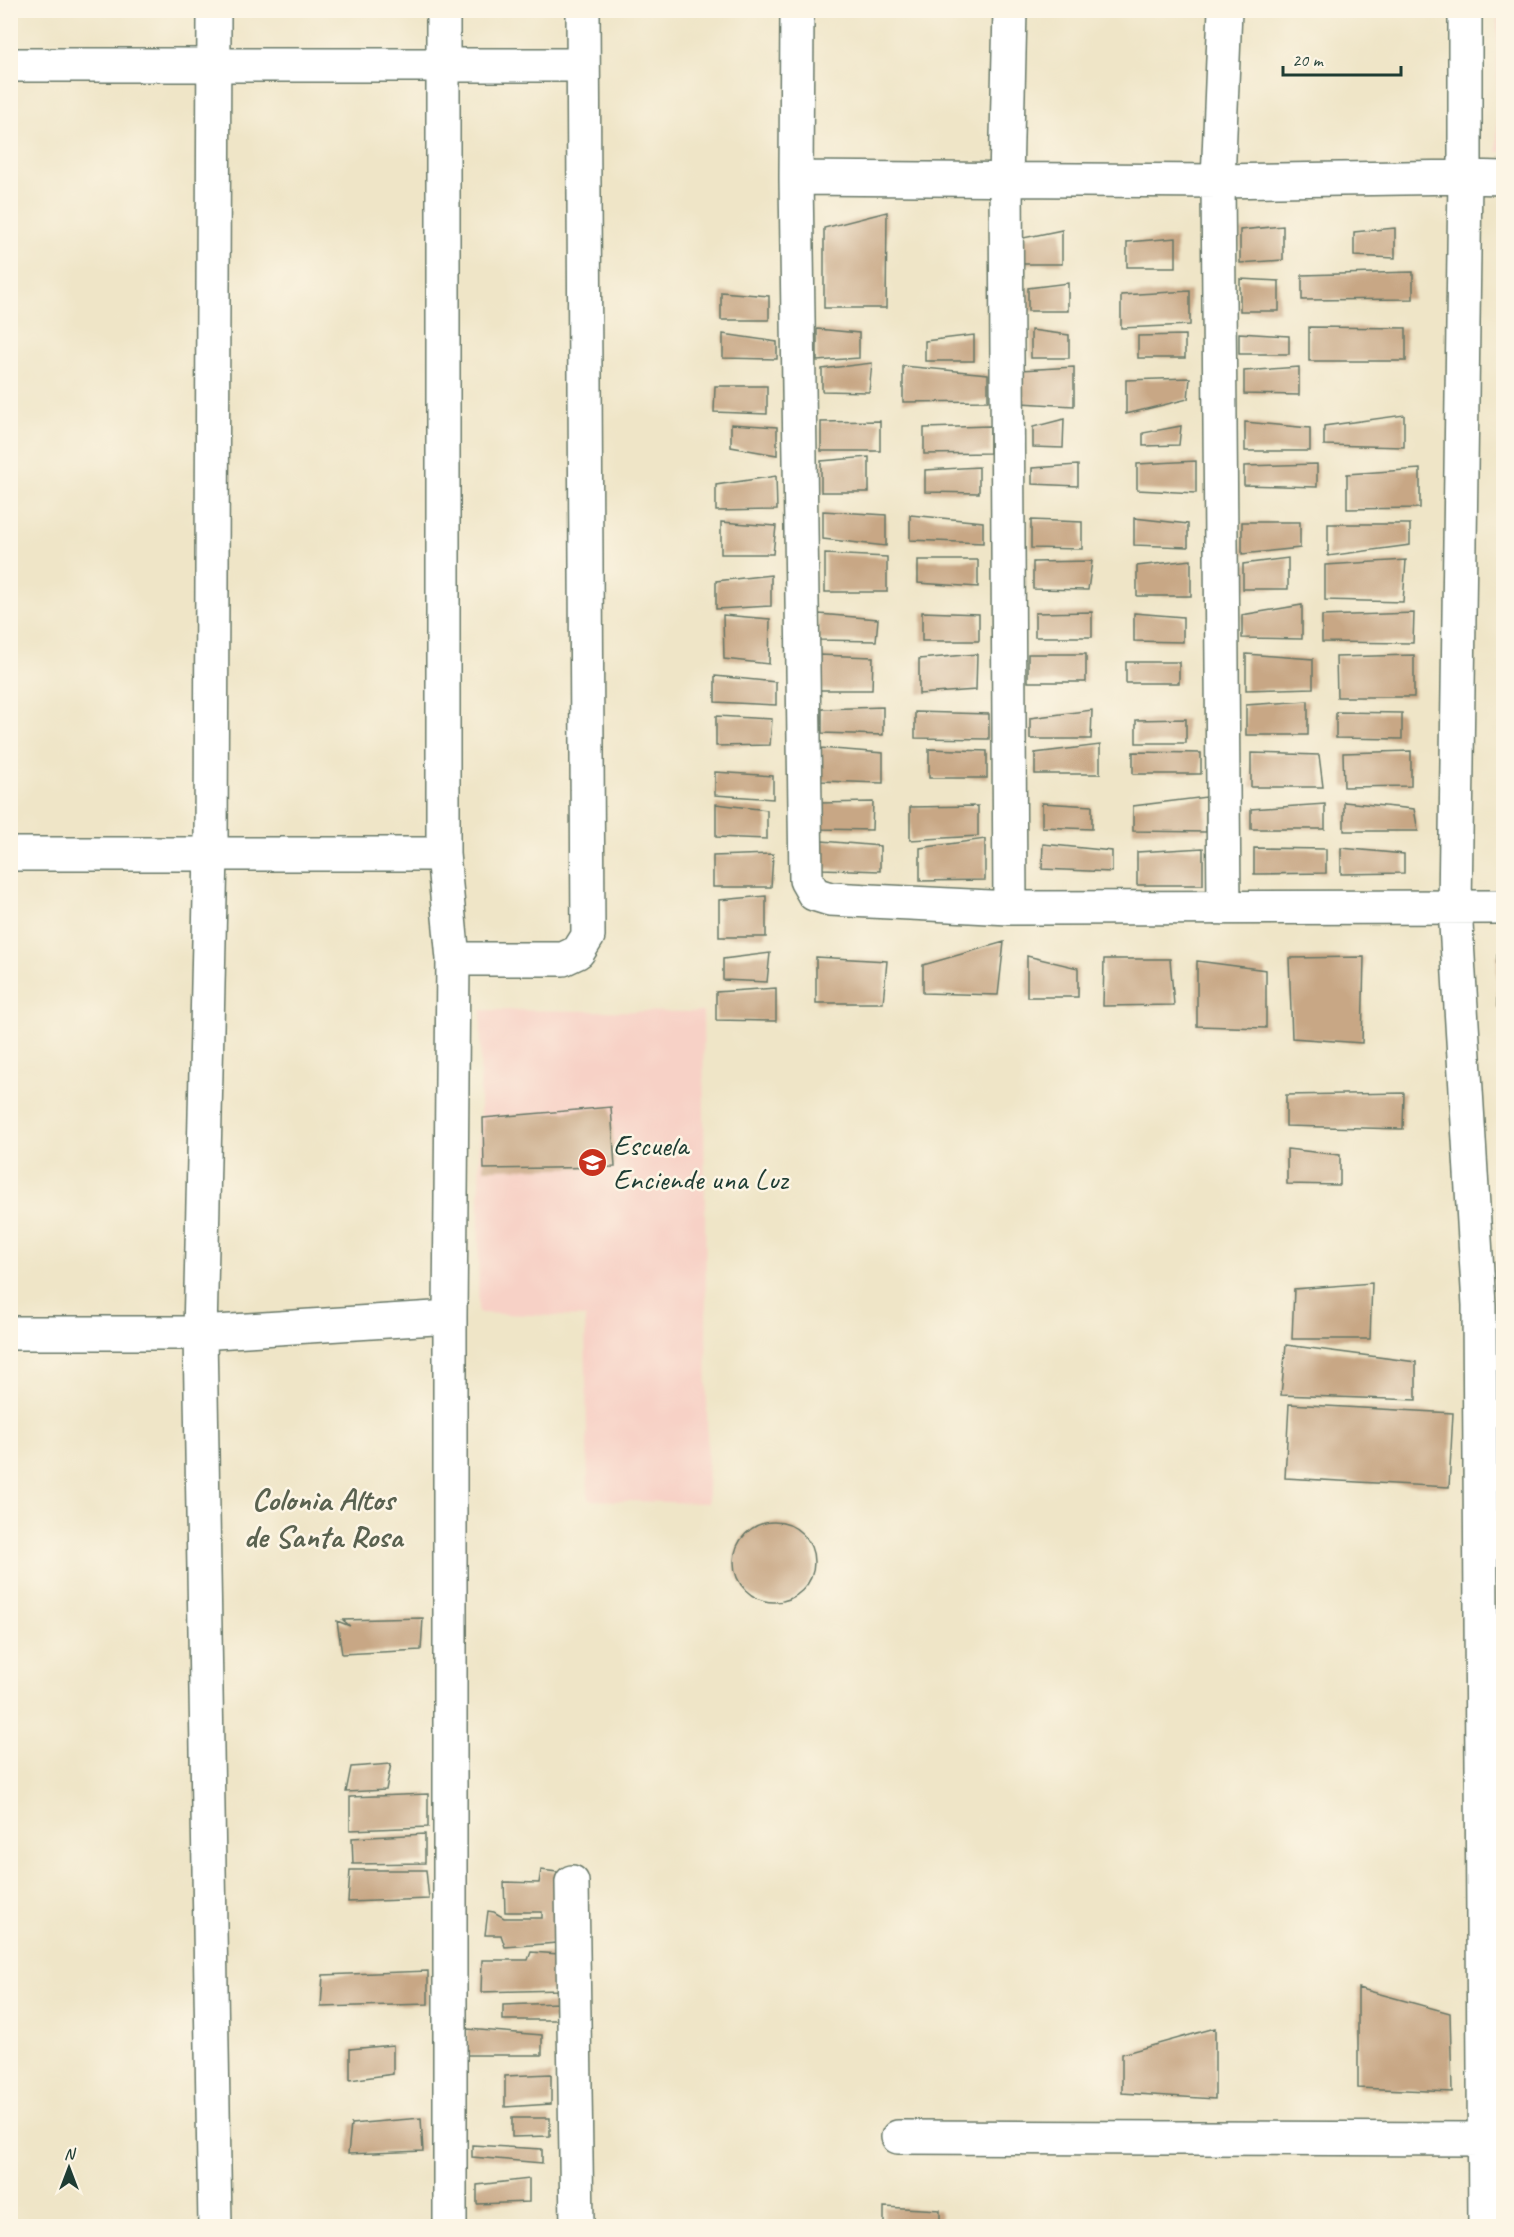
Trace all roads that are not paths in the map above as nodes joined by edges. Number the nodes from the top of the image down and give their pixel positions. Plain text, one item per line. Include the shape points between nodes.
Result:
1 (214, 10) edge
2 (443, 10) edge
3 (583, 10) edge
4 (797, 10) edge
5 (1010, 10) edge
6 (1225, 10) edge
7 (1465, 10) edge
8 (10, 65) edge
9 (214, 65) junction
10 (442, 65) junction
11 (584, 65) junction
12 (1465, 177) junction
13 (796, 178) junction
14 (1503, 178) edge
15 (1006, 180) junction
16 (1218, 181) junction
17 (211, 853) junction
18 (10, 854) edge
19 (443, 854) junction
20 (1503, 907) edge
21 (1010, 908) junction
22 (1224, 908) junction
23 (1455, 908) junction
24 (453, 959) junction
25 (450, 1317) junction
26 (10, 1334) edge
27 (200, 1334) junction
28 (572, 1882) dead end
29 (898, 2137) dead end
30 (1485, 2139) junction
31 (215, 2226) edge
32 (450, 2226) edge
33 (578, 2226) edge
34 (1485, 2226) edge

1 - 9 street
2 - 10 street
3 - 11 street
4 - 13 street
5 - 15 street
6 - 16 street
7 - 12 street
8 - 9 street
9 - 10 street
9 - 17 street
10 - 11 street
10 - 19 street
11 - 24 street via 588,936 578,952 563,959
12 - 14 street
12 - 16 street
12 - 23 street
13 - 15 street
13 - 21 street via 807,880 814,894 830,899
15 - 16 street
15 - 21 street
16 - 22 street
17 - 18 street
17 - 19 street
17 - 27 street
19 - 24 street
20 - 23 street
21 - 22 street
22 - 23 street
23 - 30 street via 1479,1305
24 - 25 street
25 - 27 street
25 - 32 street
26 - 27 street
27 - 31 street
28 - 33 street
29 - 30 street
30 - 34 street

